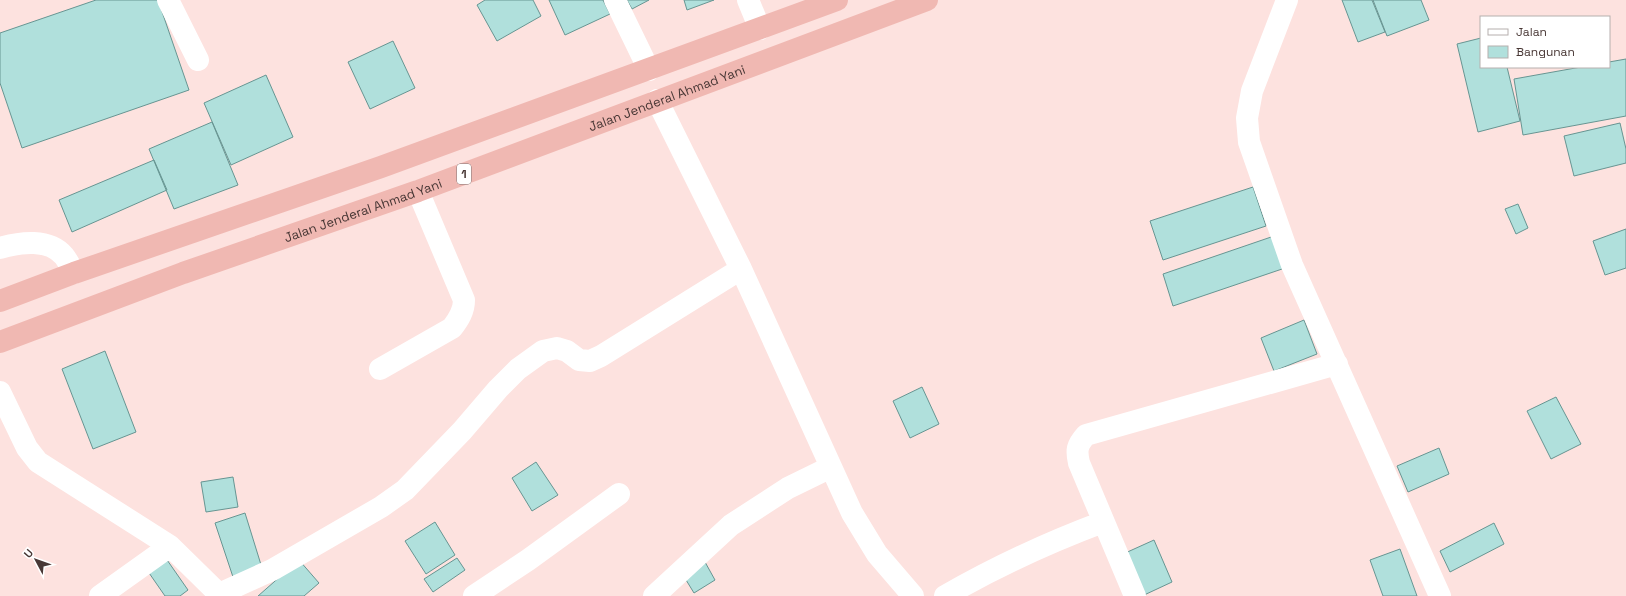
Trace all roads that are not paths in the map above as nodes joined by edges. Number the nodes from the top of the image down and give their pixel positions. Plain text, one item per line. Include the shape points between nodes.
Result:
1 (168, 0) edge
2 (615, 0) edge
3 (748, 0) edge
4 (837, 0) edge
5 (927, 0) edge
6 (1288, 0) edge
7 (760, 29) junction
8 (198, 60) dead end
9 (649, 70) junction
10 (657, 100) junction
11 (418, 191) junction
12 (0, 248) edge
13 (741, 269) junction
14 (74, 273) junction
15 (0, 301) edge
16 (0, 342) edge
17 (1337, 364) junction
18 (380, 369) dead end
19 (0, 392) edge
20 (831, 467) junction
21 (619, 494) dead end
22 (1103, 522) junction
23 (170, 546) junction
24 (220, 595) edge
25 (100, 596) edge
26 (474, 596) edge
27 (654, 596) edge
28 (913, 596) edge
29 (945, 596) edge
30 (1135, 596) edge
31 (1440, 596) edge

1 - 8 street
2 - 9 street
3 - 7 street
4 - 7 highway
5 - 10 highway, Jalan Jenderal Ahmad Yani / 1
6 - 17 street via 1252,91 1247,118 1249,142 1292,265
7 - 9 highway
9 - 14 highway via 381,167
10 - 11 highway, Jalan Jenderal Ahmad Yani / 1
10 - 13 street
11 - 16 highway, Jalan Jenderal Ahmad Yani / 1 via 183,273
11 - 18 street via 464,300 464,307 452,328
12 - 14 street via 16,243 34,242 57,249
13 - 20 street
13 - 24 street via 590,361 579,360 567,351 557,348 543,351 518,369 498,389 405,490 381,507 272,570
14 - 15 highway
17 - 22 street via 1086,435 1079,443 1079,463
17 - 31 street
19 - 23 street via 27,448 38,462
20 - 27 street via 788,488 731,525
20 - 28 street via 852,513 876,554
21 - 26 street
22 - 29 street via 1049,542
22 - 30 street
23 - 24 street
23 - 25 street

